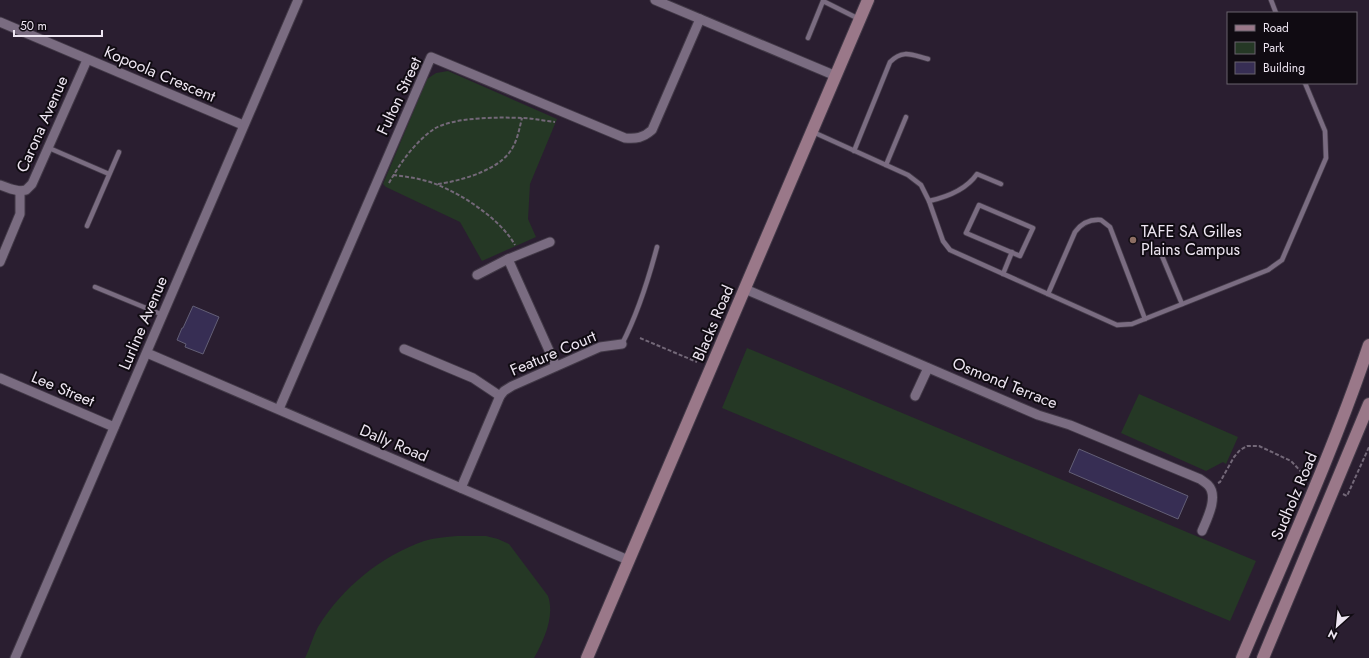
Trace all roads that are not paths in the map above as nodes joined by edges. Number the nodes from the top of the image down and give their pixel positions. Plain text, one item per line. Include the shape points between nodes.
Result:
1 (298, 0) edge
2 (655, 0) edge
3 (868, 0) edge
4 (1271, 0) edge
5 (1276, 12) edge
6 (700, 19) junction
7 (860, 20) junction
8 (0, 22) edge
9 (808, 38) dead end
10 (928, 59) dead end
11 (87, 60) junction
12 (836, 76) junction
13 (1305, 84) edge
14 (906, 117) dead end
15 (243, 125) junction
16 (812, 132) junction
17 (49, 148) junction
18 (854, 151) junction
19 (119, 152) dead end
20 (886, 165) junction
21 (110, 174) junction
22 (1001, 184) dead end
23 (0, 185) edge
24 (20, 191) junction
25 (929, 201) junction
26 (87, 226) dead end
27 (550, 242) dead end
28 (657, 247) dead end
29 (1012, 252) junction
30 (1162, 256) dead end
31 (508, 259) junction
32 (0, 262) edge
33 (1003, 274) junction
34 (477, 275) dead end
35 (95, 286) dead end
36 (745, 289) junction
37 (1048, 294) junction
38 (1182, 304) junction
39 (163, 315) junction
40 (1145, 319) junction
41 (622, 344) joint
42 (1369, 345) edge
43 (404, 349) dead end
44 (147, 353) junction
45 (556, 366) junction
46 (928, 368) junction
47 (0, 378) edge
48 (500, 396) junction
49 (915, 396) dead end
50 (1369, 404) edge
51 (279, 409) junction
52 (114, 427) junction
53 (461, 488) junction
54 (1202, 531) dead end
55 (628, 560) junction
56 (15, 658) edge
57 (587, 658) edge
58 (1242, 658) edge
59 (1263, 658) edge

1 - 15 street, Lurline Avenue
2 - 6 street
3 - 7 street, Blacks Road
4 - 5 lane
6 - 12 street
6 - 51 street, Fulton Street via 652,130 644,136 634,138 625,138 431,57
7 - 9 lane via 823,1
7 - 12 street, Blacks Road
8 - 11 street, Kopoola Crescent
10 - 18 lane via 907,53 900,54 890,62
11 - 15 street, Kopoola Crescent
11 - 17 street, Carona Avenue
12 - 16 street, Blacks Road
13 - 38 lane via 1324,131 1326,158 1282,260 1268,270
14 - 20 lane
15 - 39 street, Lurline Avenue
16 - 18 lane
16 - 36 street, Blacks Road
17 - 21 lane
17 - 24 street, Carona Avenue via 32,184 26,190
18 - 20 lane
19 - 21 lane
20 - 25 lane via 908,175 921,185
21 - 26 lane
22 - 25 lane via 977,174 968,184 955,192
23 - 24 street
24 - 32 street, Carona Avenue via 20,214
25 - 33 lane via 943,241 950,250
27 - 31 street
28 - 41 lane via 642,299
29 - 29 lane via 966,233 978,205 1032,228 1020,256
29 - 33 lane
30 - 38 lane
31 - 34 street
31 - 45 street
33 - 37 lane
35 - 39 lane
36 - 46 street, Osmond Terrace
36 - 55 street, Blacks Road
37 - 40 lane via 1117,325 1132,324
37 - 40 lane via 1075,232 1090,221 1101,220 1110,227
38 - 40 lane
39 - 44 street, Lurline Avenue
41 - 45 street, Feature Court via 600,347
42 - 58 street, Sudholz Road via 1317,483
43 - 48 street, Feature Court via 473,378
44 - 51 street, Dally Road
44 - 52 street, Lurline Avenue
45 - 48 street, Feature Court via 512,386
46 - 49 street
46 - 54 street, Osmond Terrace via 1200,479 1209,485 1212,493 1212,505
47 - 52 street, Lee Street
48 - 53 street, Feature Court
50 - 59 street
51 - 53 street, Dally Road
52 - 56 street, Lurline Avenue
53 - 55 street, Dally Road
55 - 57 street, Blacks Road

